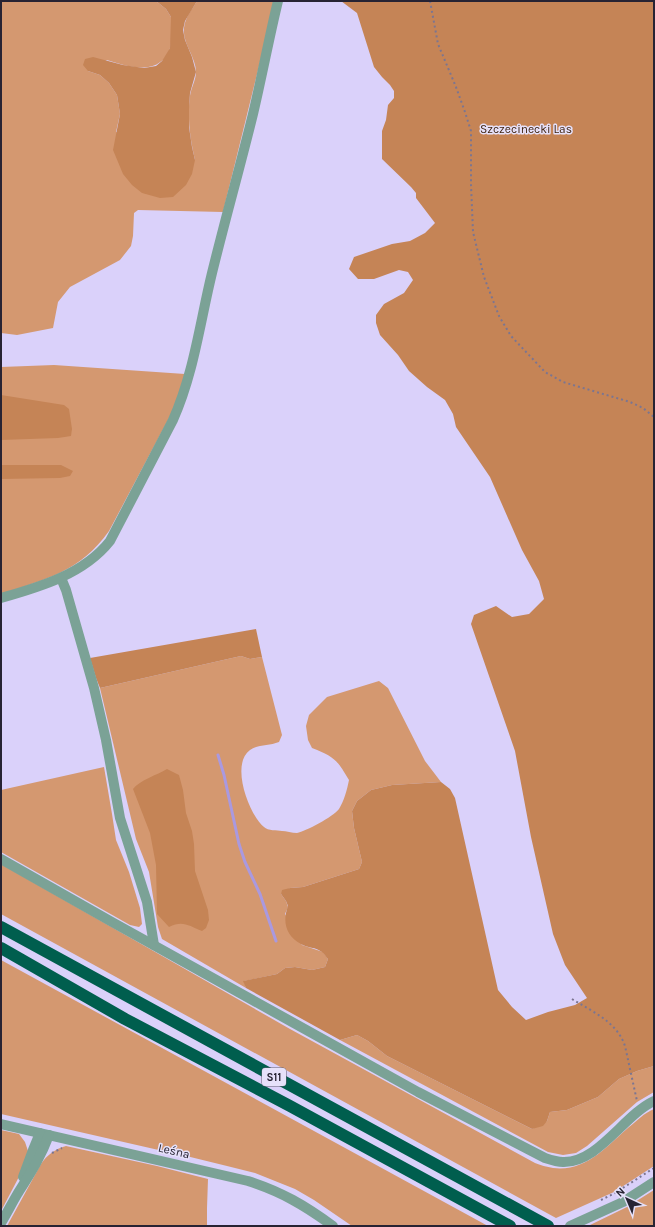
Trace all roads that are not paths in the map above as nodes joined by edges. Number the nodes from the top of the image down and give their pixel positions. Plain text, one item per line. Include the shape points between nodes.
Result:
1 (278, 1) edge
2 (61, 578) junction
3 (1, 598) edge
4 (1, 859) edge
5 (1, 927) edge
6 (154, 945) junction
7 (1, 948) edge
8 (654, 1101) edge
9 (1, 1124) edge
10 (45, 1134) junction
11 (654, 1182) edge
12 (1, 1223) edge
13 (333, 1226) edge
14 (510, 1226) edge
15 (548, 1226) edge
16 (570, 1226) edge

1 - 2 street via 189,376 174,420 110,541 95,557
2 - 3 street
2 - 6 street via 94,688 120,818 147,902
4 - 6 street
5 - 15 highway, S11
6 - 8 street via 418,1092 545,1158 563,1162 579,1160 593,1152 640,1109
7 - 14 highway, S11
9 - 10 street, Leśna
10 - 12 street via 33,1150 17,1194
10 - 13 street, Leśna via 257,1184 305,1206
11 - 16 street via 622,1202

